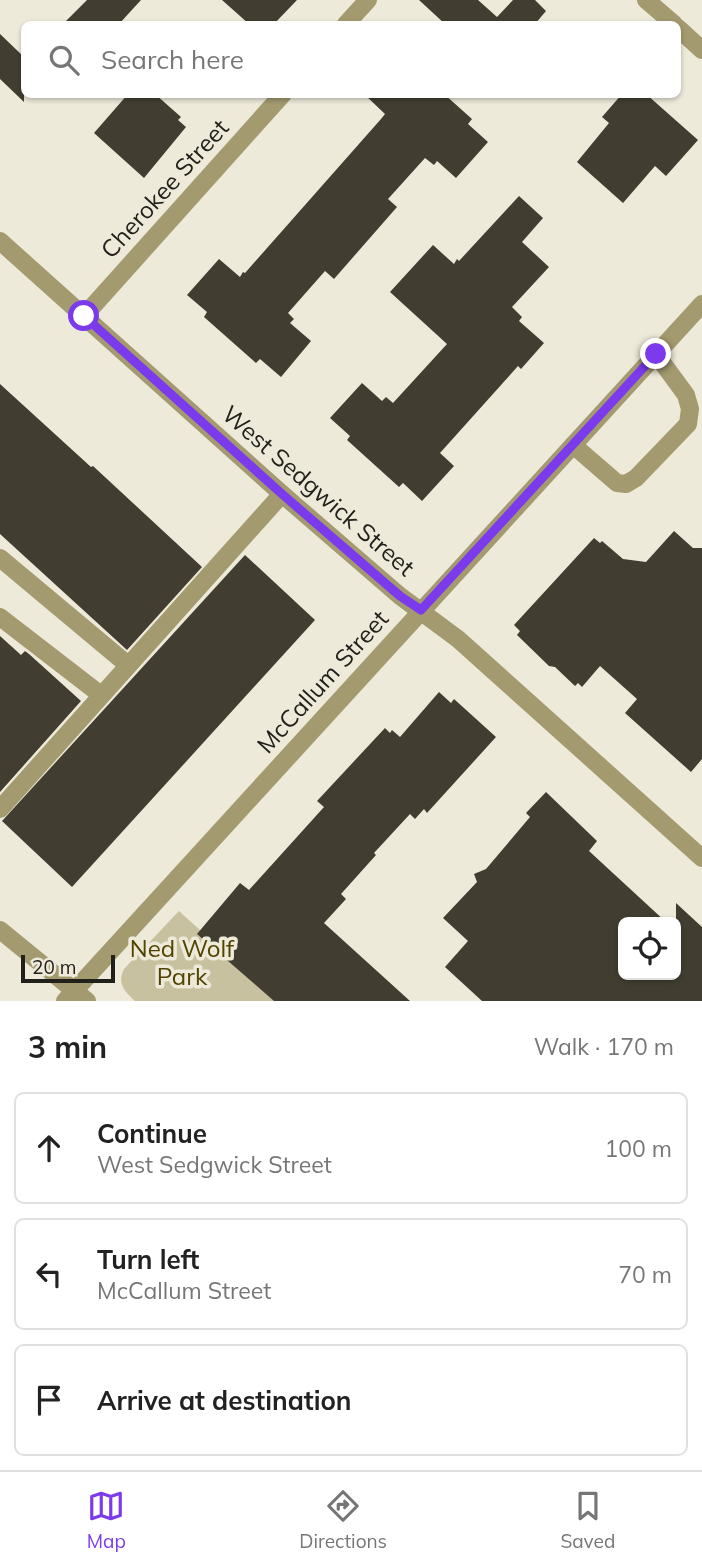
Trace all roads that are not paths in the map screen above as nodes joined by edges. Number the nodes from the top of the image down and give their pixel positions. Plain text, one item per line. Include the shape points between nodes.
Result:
1 (368, 0) edge
2 (646, 0) edge
3 (349, 21) edge
4 (670, 21) edge
5 (681, 32) edge
6 (702, 50) edge
7 (279, 98) edge
8 (0, 241) edge
9 (702, 304) edge
10 (84, 316) junction
11 (656, 354) junction
12 (573, 445) junction
13 (282, 494) junction
14 (0, 558) edge
15 (421, 610) junction
16 (0, 617) edge
17 (128, 666) junction
18 (100, 695) junction
19 (0, 809) edge
20 (702, 858) edge
21 (0, 930) edge
22 (75, 997) edge

1 - 3 street
2 - 4 street
5 - 6 street
7 - 10 street, Cherokee Street
8 - 10 street, West Sedgwick Street
9 - 11 street, McCallum Street
10 - 13 street, West Sedgwick Street
11 - 12 street, McCallum Street
11 - 12 street via 687,395 688,424 626,484 617,484
12 - 15 street, McCallum Street
13 - 15 street, West Sedgwick Street
13 - 17 street
14 - 17 street
15 - 20 street, West Sedgwick Street
15 - 22 street, McCallum Street
16 - 18 street
17 - 18 street
18 - 19 street
21 - 22 street

